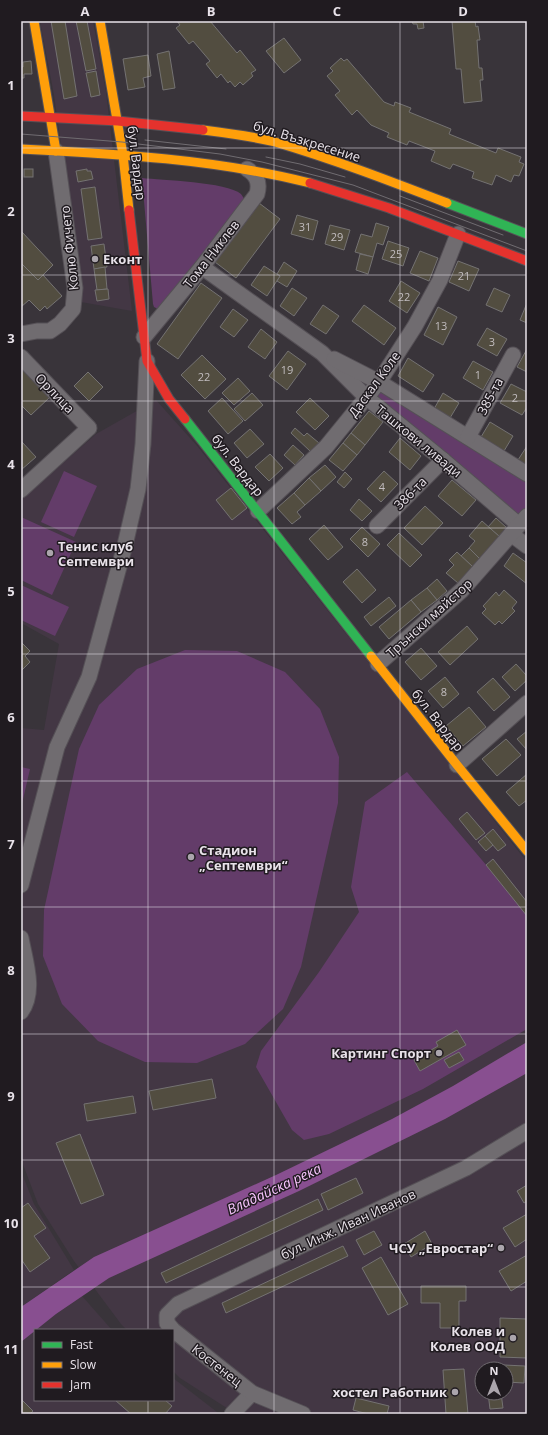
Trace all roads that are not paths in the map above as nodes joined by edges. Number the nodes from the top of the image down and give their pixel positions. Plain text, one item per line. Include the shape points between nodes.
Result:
1 (34, 21) edge
2 (100, 21) edge
3 (21, 116) edge
4 (52, 118) junction
5 (118, 121) junction
6 (21, 149) edge
7 (56, 151) junction
8 (123, 155) junction
9 (248, 169) junction
10 (458, 234) junction
11 (527, 234) edge
12 (527, 261) edge
13 (202, 267) junction
14 (21, 334) edge
15 (144, 337) junction
16 (322, 353) junction
17 (513, 355) dead end
18 (21, 357) edge
19 (147, 361) junction
20 (379, 382) junction
21 (366, 397) junction
22 (468, 438) junction
23 (443, 460) junction
24 (527, 474) edge
25 (21, 490) edge
26 (258, 511) junction
27 (519, 525) edge
28 (377, 526) dead end
29 (527, 546) edge
30 (378, 664) junction
31 (527, 703) edge
32 (457, 765) junction
33 (527, 851) edge
34 (21, 884) edge
35 (21, 938) edge
36 (21, 1012) edge
37 (527, 1131) edge
38 (167, 1314) joint
39 (172, 1329) edge
40 (174, 1331) edge
41 (252, 1393) junction
42 (232, 1414) edge
43 (303, 1414) edge

1 - 4 street
2 - 5 street, бул. Вардар
3 - 4 street, бул. Възкресение
4 - 5 street, бул. Възкресение
4 - 7 street
5 - 8 street, бул. Вардар
5 - 11 street, бул. Възкресение via 231,133 274,142 355,168
6 - 7 street
7 - 8 street
7 - 14 street, Колю Фичето via 75,288 72,309 60,324 50,331
8 - 9 street via 175,158
8 - 15 street, бул. Вардар
9 - 10 street via 345,193
9 - 13 street, Тома Никлев via 256,177 259,187 257,194
10 - 12 street
10 - 20 street, Даскал Коле via 440,280 415,326
13 - 15 street, Тома Никлев
13 - 16 street, Ташкови ливади
15 - 19 street, бул. Вардар
16 - 20 street, Ташкови ливади
16 - 21 street, Ташкови ливади
17 - 22 street, 385-та
18 - 25 street, Орлица via 89,428
19 - 26 street, бул. Вардар via 170,399
19 - 34 street via 139,481 125,545 89,677 57,748
20 - 21 street, Даскал Коле
20 - 22 street, Ташкови ливади
21 - 23 street, Ташкови ливади
21 - 26 street, Даскал Коле via 326,447
22 - 24 street, Ташкови ливади
23 - 27 street, Ташкови ливади
23 - 28 street, 386-та
26 - 30 street, бул. Вардар
27 - 29 street, Ташкови ливади
27 - 30 street, Трънски майстор via 462,590
30 - 32 street, бул. Вардар
31 - 32 street
32 - 33 street, бул. Вардар
35 - 36 street via 29,992
37 - 38 street, бул. Инж. Иван Иванов via 466,1168 178,1304
38 - 39 street, Костенец via 167,1323
40 - 41 street, Костенец
41 - 42 street, Костенец
41 - 43 street

